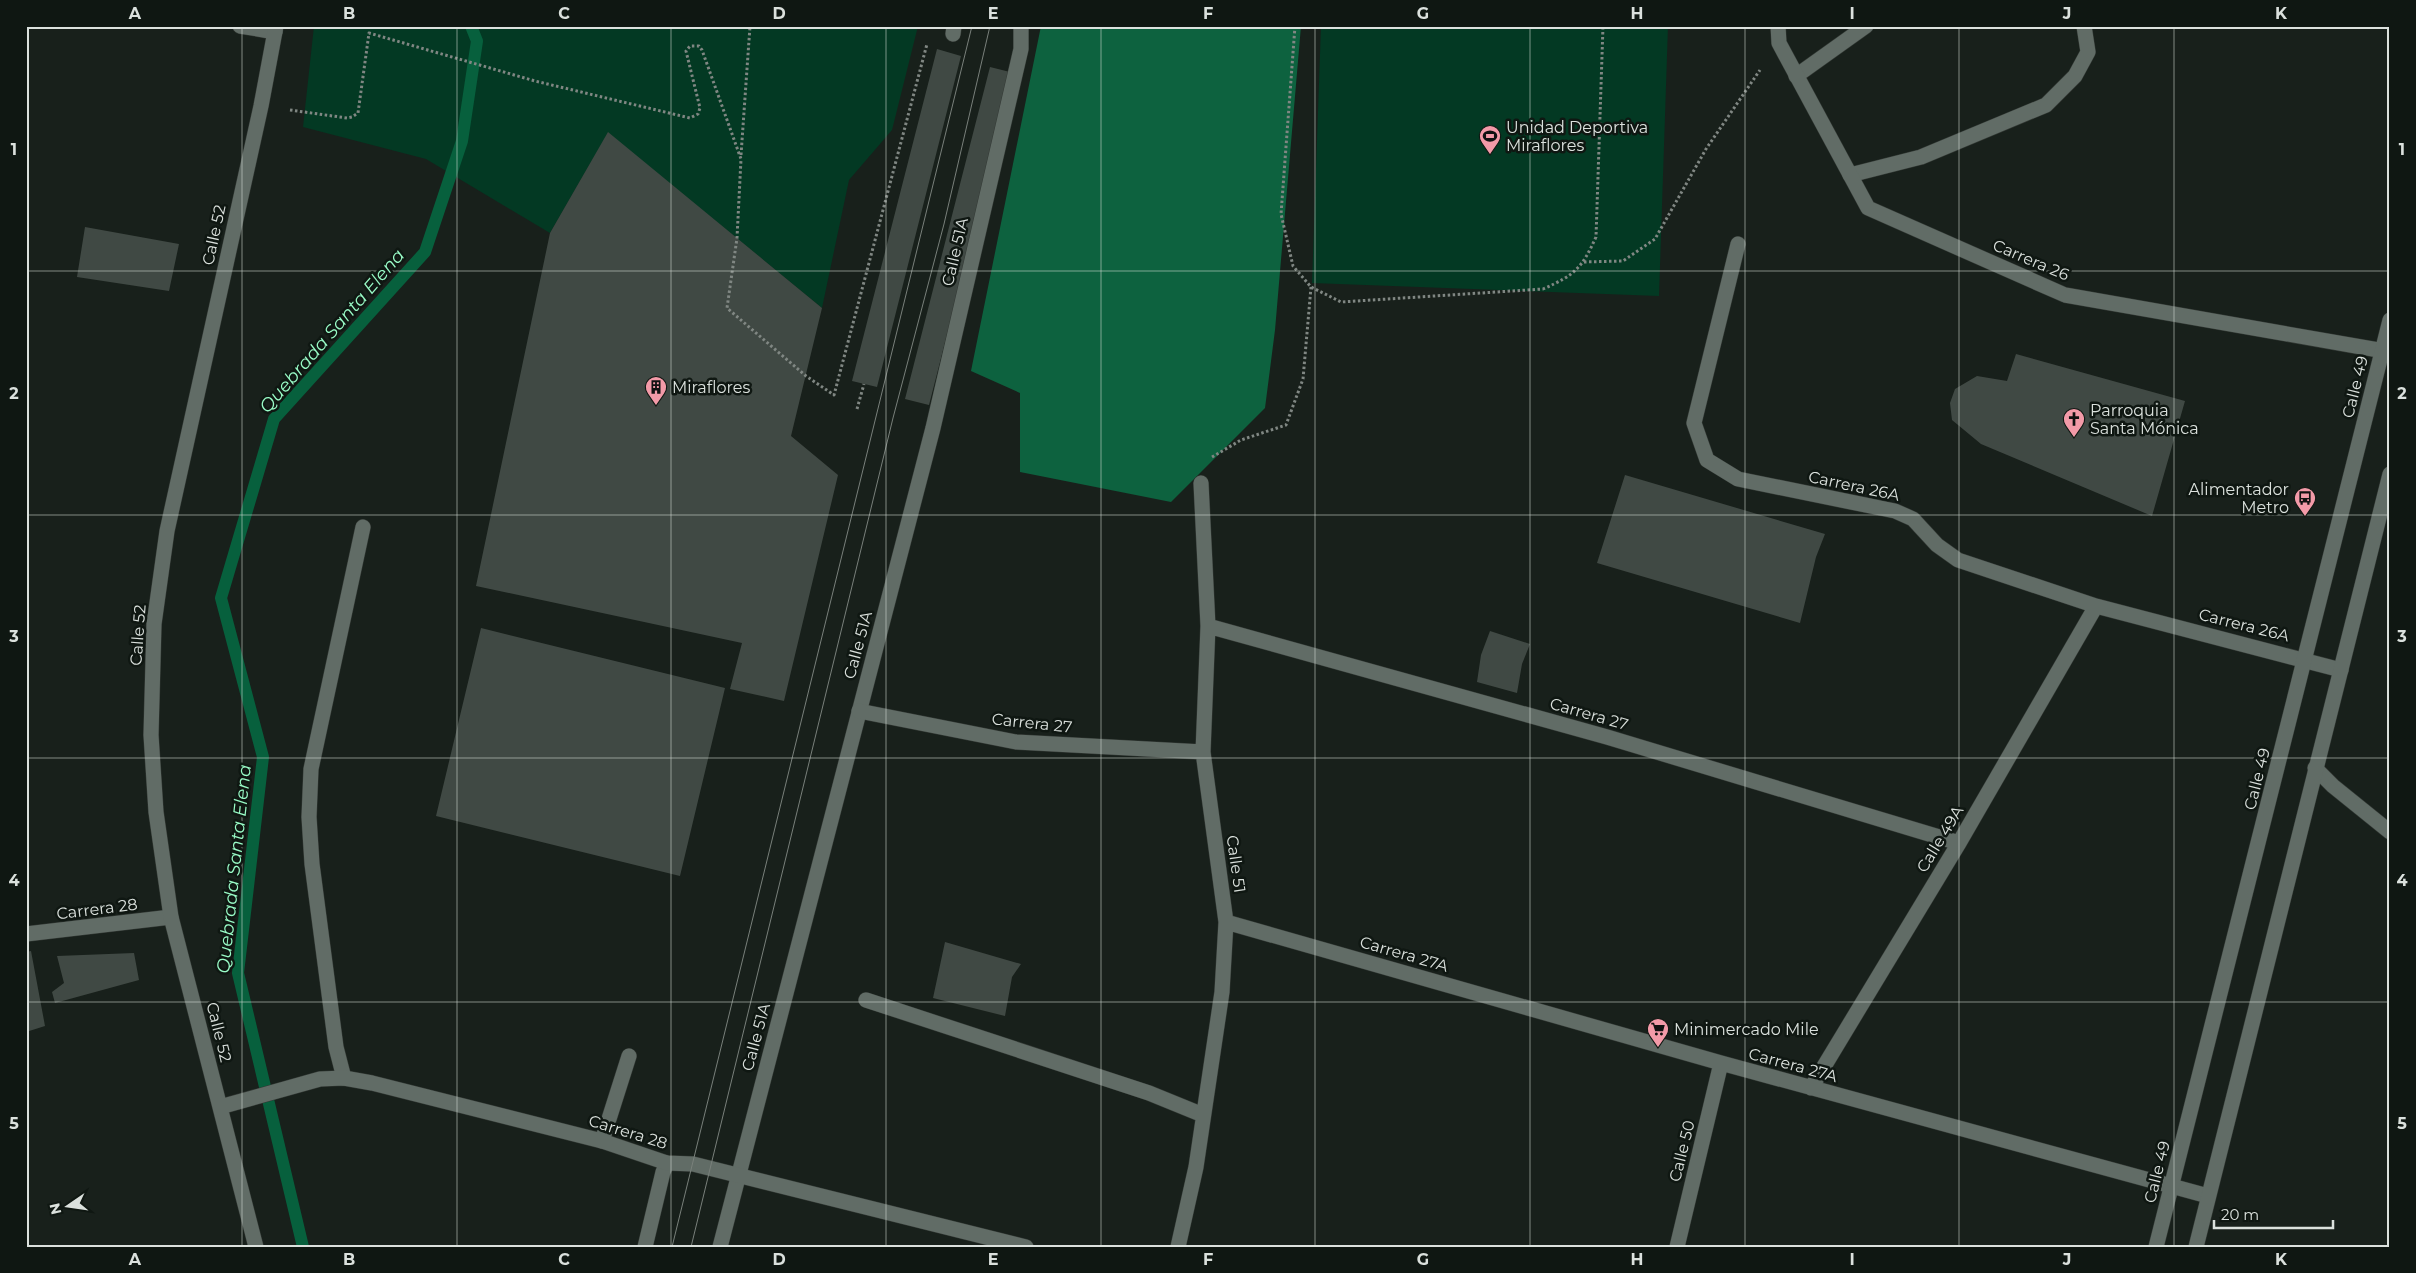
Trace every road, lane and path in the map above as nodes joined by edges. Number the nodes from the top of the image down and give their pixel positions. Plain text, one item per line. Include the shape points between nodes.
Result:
1 (240, 26) edge
2 (750, 26) edge
3 (1021, 26) edge
4 (1295, 26) edge
5 (1603, 26) edge
6 (1778, 26) edge
7 (1866, 26) edge
8 (2084, 26) edge
9 (275, 29) edge
10 (928, 38) dead end
11 (1779, 43) junction
12 (1796, 76) junction
13 (261, 106) junction
14 (741, 158) junction
15 (1850, 175) junction
16 (1738, 244) dead end
17 (1584, 262) junction
18 (1311, 287) junction
19 (2390, 320) edge
20 (2386, 351) edge
21 (864, 384) dead end
22 (857, 409) dead end
23 (2390, 474) edge
24 (1200, 483) joint
25 (363, 527) dead end
26 (2096, 606) junction
27 (1208, 626) junction
28 (2305, 659) junction
29 (2341, 670) junction
30 (859, 711) junction
31 (1203, 752) junction
32 (2315, 768) junction
33 (2390, 832) edge
34 (1958, 843) junction
35 (171, 918) junction
36 (1226, 922) junction
37 (26, 934) edge
38 (866, 1000) dead end
39 (629, 1056) dead end
40 (1721, 1063) junction
41 (344, 1078) junction
42 (1810, 1088) junction
43 (220, 1107) junction
44 (1203, 1115) junction
45 (602, 1141) junction
46 (667, 1163) junction
47 (738, 1175) junction
48 (2172, 1186) junction
49 (2208, 1196) junction
50 (256, 1247) edge
51 (645, 1247) edge
52 (720, 1247) edge
53 (1026, 1247) edge
54 (1178, 1247) edge
55 (1676, 1247) edge
56 (2156, 1247) edge
57 (2196, 1247) edge

1 - 9 street
2 - 14 path
3 - 30 street, Calle 51A via 1021,49 932,428
4 - 18 path via 1282,214 1293,266
5 - 17 path via 1596,237
6 - 11 street, Carrera 26
7 - 12 street
8 - 15 street via 2088,52 2075,76 2046,105 1921,157
9 - 13 street, Calle 52
10 - 14 path via 834,395 806,376 727,308 737,238
11 - 12 street, Carrera 26
11 - 17 path via 1706,149 1654,239 1623,262
12 - 15 street, Carrera 26
13 - 14 path via 352,117 358,112 369,33 535,81 690,118 698,114 700,108 686,51 690,46 699,46
13 - 35 street, Calle 52 via 167,531 154,624 151,735 156,812
15 - 20 street, Carrera 26 via 1868,208 2065,295
16 - 26 street, Carrera 26A via 1694,423 1707,460 1738,479 1895,511 1913,519 1937,545 1958,560
17 - 18 path via 1566,279 1543,289 1341,302
18 - 24 path via 1303,379 1286,424 1241,440 1212,456
19 - 20 street, Calle 49
20 - 28 street, Calle 49
21 - 22 path
23 - 29 street
24 - 27 street, Calle 51
25 - 41 street via 311,769 312,864 336,1047
26 - 28 street, Carrera 26A
26 - 34 street, Calle 49A
27 - 31 street, Calle 51
27 - 34 street, Carrera 27 via 1607,737
28 - 29 street, Carrera 26A
28 - 48 street, Calle 49
29 - 32 street
30 - 31 street, Carrera 27 via 1016,742
30 - 47 street, Calle 51A
31 - 36 street, Calle 51
32 - 33 street
32 - 49 street
34 - 42 street, Calle 49A
35 - 37 street, Carrera 28
35 - 43 street, Calle 52
36 - 40 street, Carrera 27A
36 - 44 street, Calle 51 via 1222,992
38 - 44 street via 1149,1093
39 - 45 street
40 - 42 street, Carrera 27A
40 - 55 street, Calle 50
41 - 43 street, Carrera 28 via 320,1079
41 - 45 street, Carrera 28
42 - 48 street, Carrera 27A
43 - 50 street, Calle 52
44 - 54 street, Calle 51 via 1196,1167
45 - 46 street, Carrera 28
46 - 47 street, Carrera 28 via 693,1164
46 - 51 street
47 - 52 street, Calle 51A
47 - 53 street, Carrera 28
48 - 49 street, Carrera 27A
48 - 56 street, Calle 49
49 - 57 street

